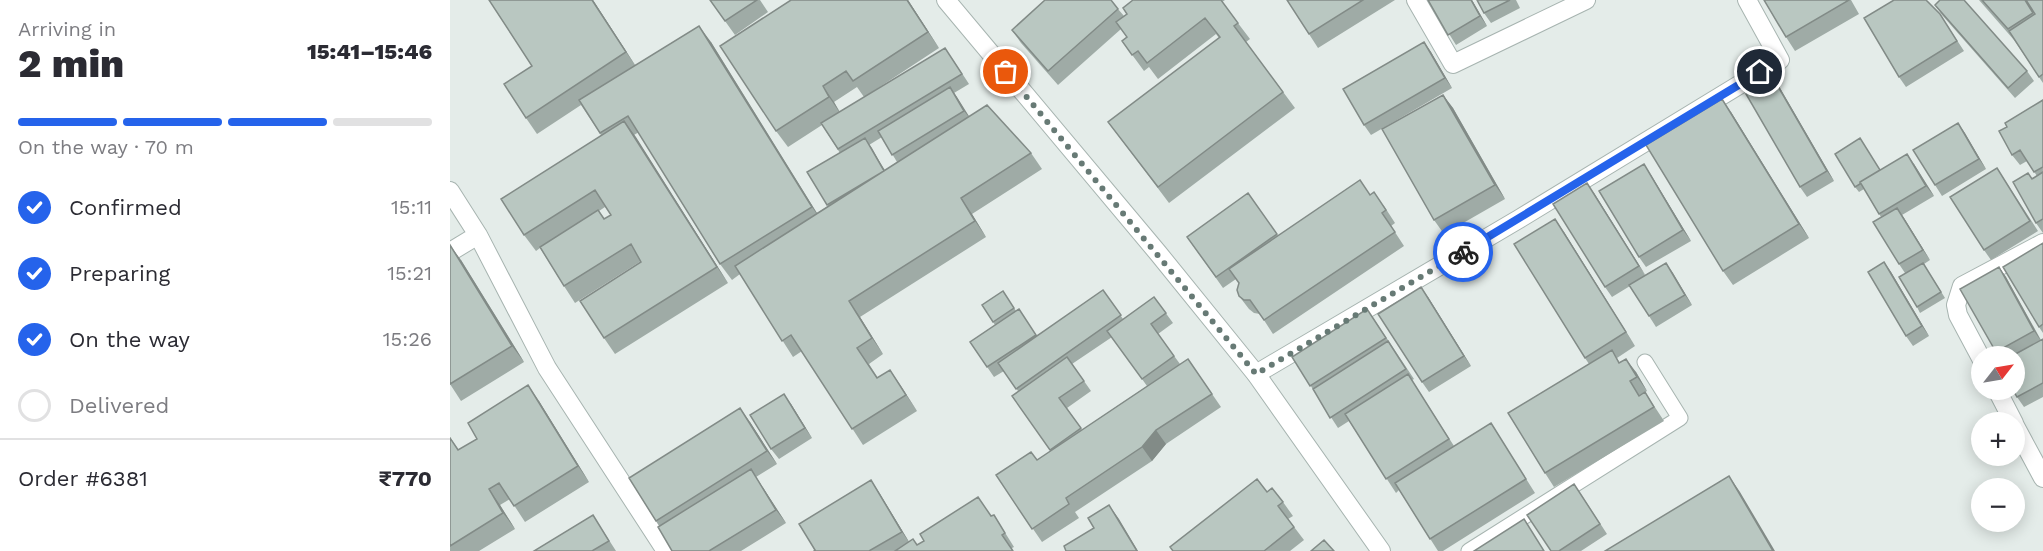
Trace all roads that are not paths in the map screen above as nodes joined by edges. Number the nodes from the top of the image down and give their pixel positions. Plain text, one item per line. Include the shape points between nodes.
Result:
1 (946, 0) edge
2 (1416, 0) edge
3 (1586, 0) edge
4 (1747, 0) edge
5 (450, 191) edge
6 (478, 235) junction
7 (2043, 243) edge
8 (450, 252) edge
9 (1975, 346) edge
10 (1645, 362) dead end
11 (1256, 374) junction
12 (2025, 444) edge
13 (2043, 478) edge
14 (666, 551) edge
15 (1381, 551) edge
16 (1469, 551) edge

1 - 11 street
2 - 3 street via 1453,63
4 - 11 street via 1780,60
5 - 6 street
6 - 8 street
6 - 14 street via 547,368
7 - 9 street via 1962,286 1956,305 1958,315
10 - 16 lane via 1680,418
11 - 15 street
12 - 13 street

